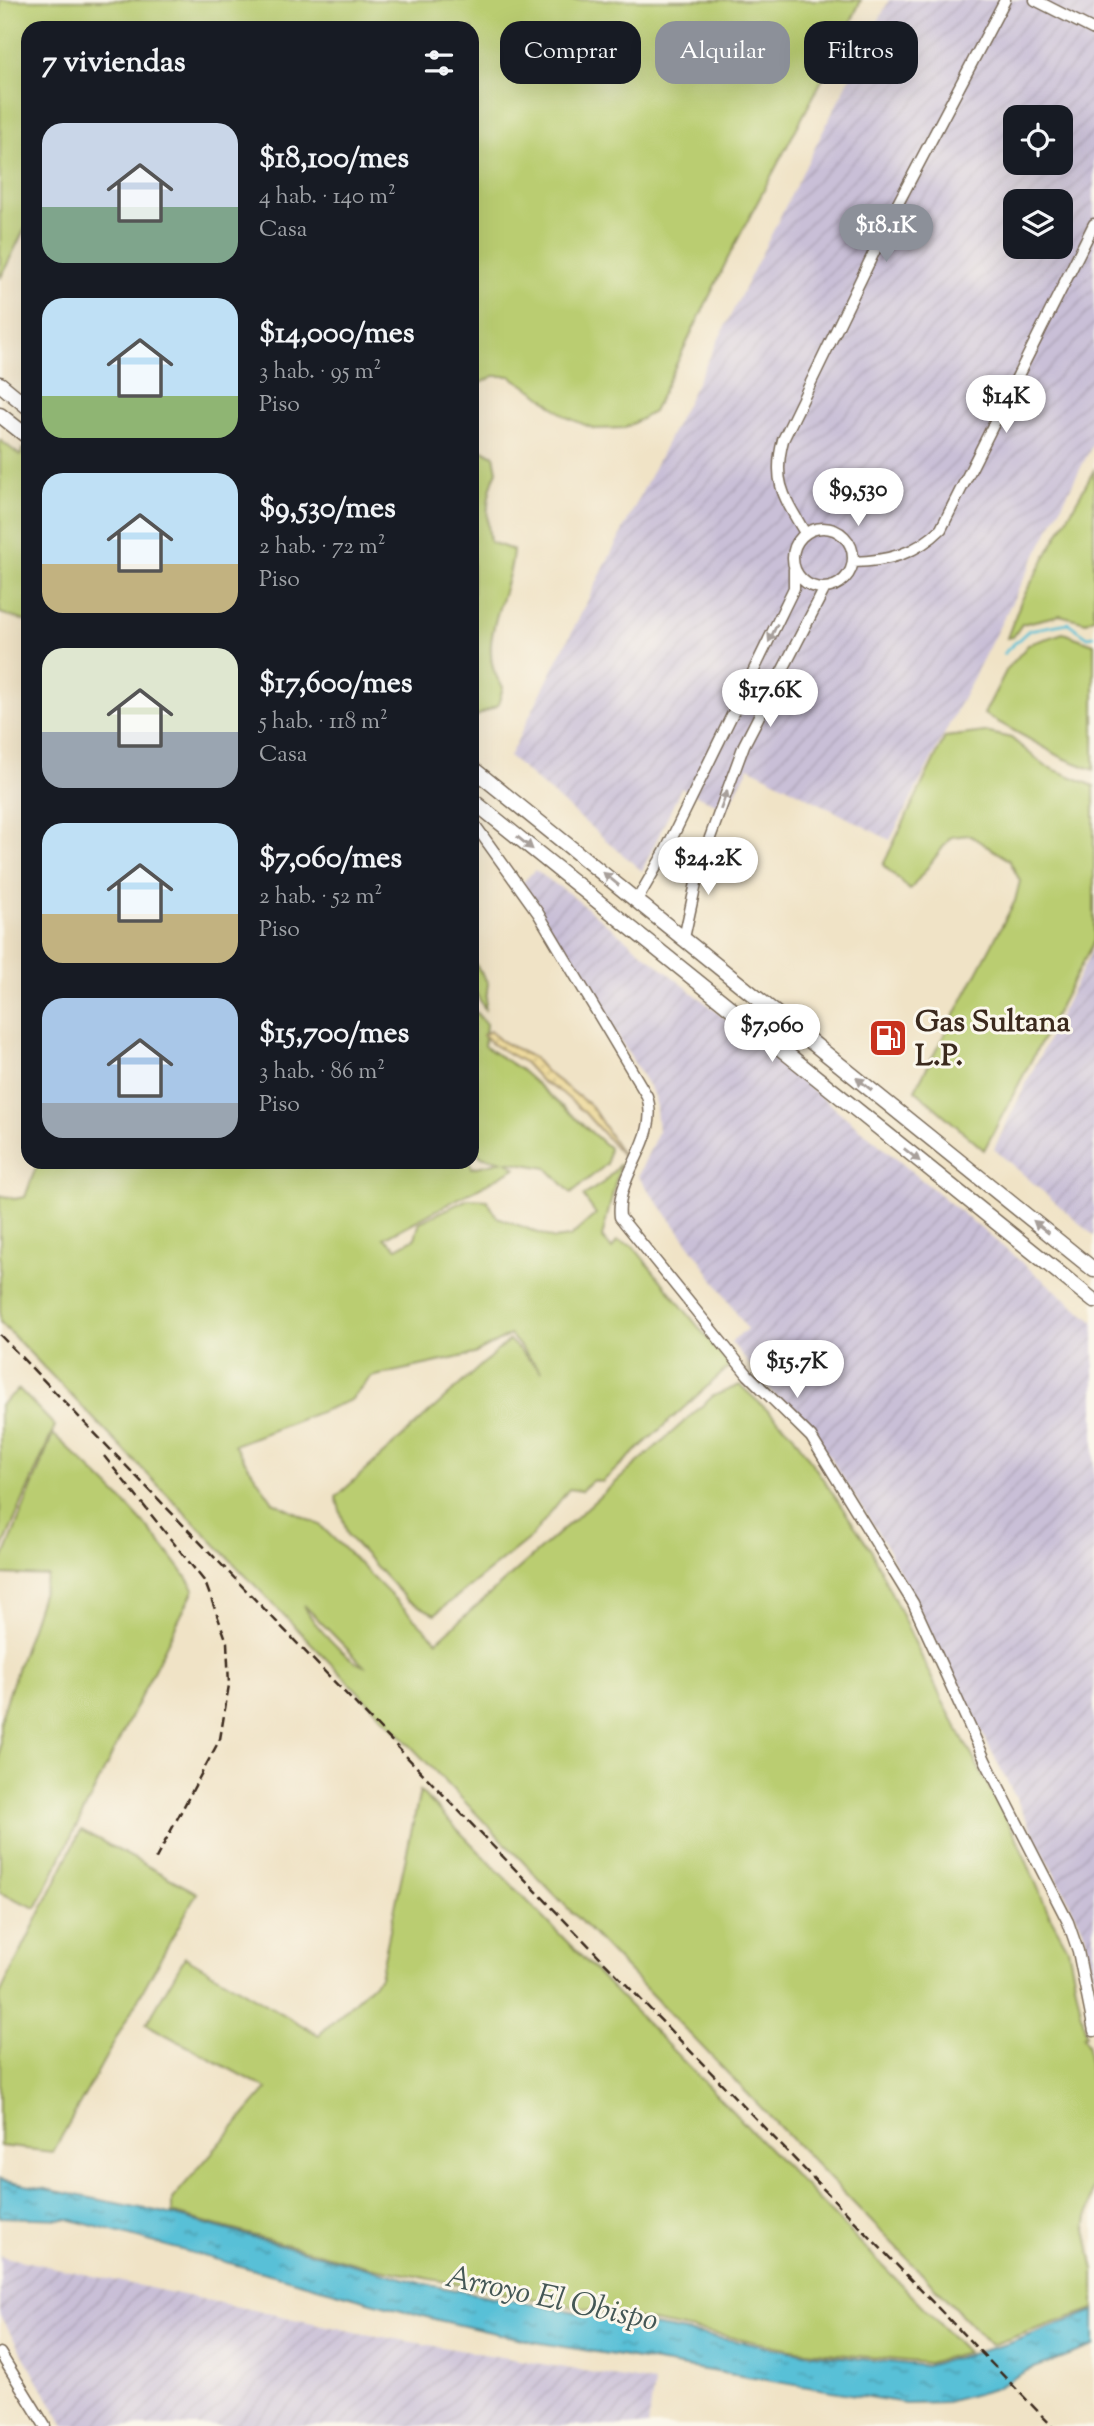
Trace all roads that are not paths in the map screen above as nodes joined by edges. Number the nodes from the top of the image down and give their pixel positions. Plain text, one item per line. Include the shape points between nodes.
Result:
1 (1005, 0) edge
2 (1035, 0) edge
3 (1094, 30) edge
4 (1094, 224) edge
5 (0, 384) edge
6 (21, 401) edge
7 (0, 415) edge
8 (21, 432) edge
9 (805, 533) junction
10 (853, 562) junction
11 (794, 569) junction
12 (825, 588) junction
13 (479, 774) edge
14 (479, 806) edge
15 (479, 831) edge
16 (666, 850) junction
17 (700, 865) junction
18 (637, 900) junction
19 (684, 938) junction
20 (1065, 1247) junction
21 (1049, 1265) junction
22 (1094, 1270) edge
23 (1094, 1301) edge
24 (1094, 2031) edge
25 (0, 2353) edge
26 (46, 2426) edge

1 - 9 street via 894,212 783,440 780,491
2 - 3 street
4 - 10 street via 941,529 912,552 877,562
5 - 6 main road
7 - 8 main road
9 - 10 street via 814,528 834,529 849,542
9 - 11 street via 793,550
10 - 12 street via 844,580
11 - 12 street via 807,584
11 -> 16 street via 794,588
17 -> 12 street via 744,745
18 -> 13 main road
14 -> 21 main road
15 - 24 street via 538,913 647,1096 651,1120 622,1193 620,1217 748,1375 811,1437 913,1603 986,1762 1068,1922
16 - 17 street
16 - 18 street
17 - 19 street
18 - 19 main road
20 -> 19 main road
20 - 21 main road
20 - 22 main road
21 - 23 main road
25 - 26 street

